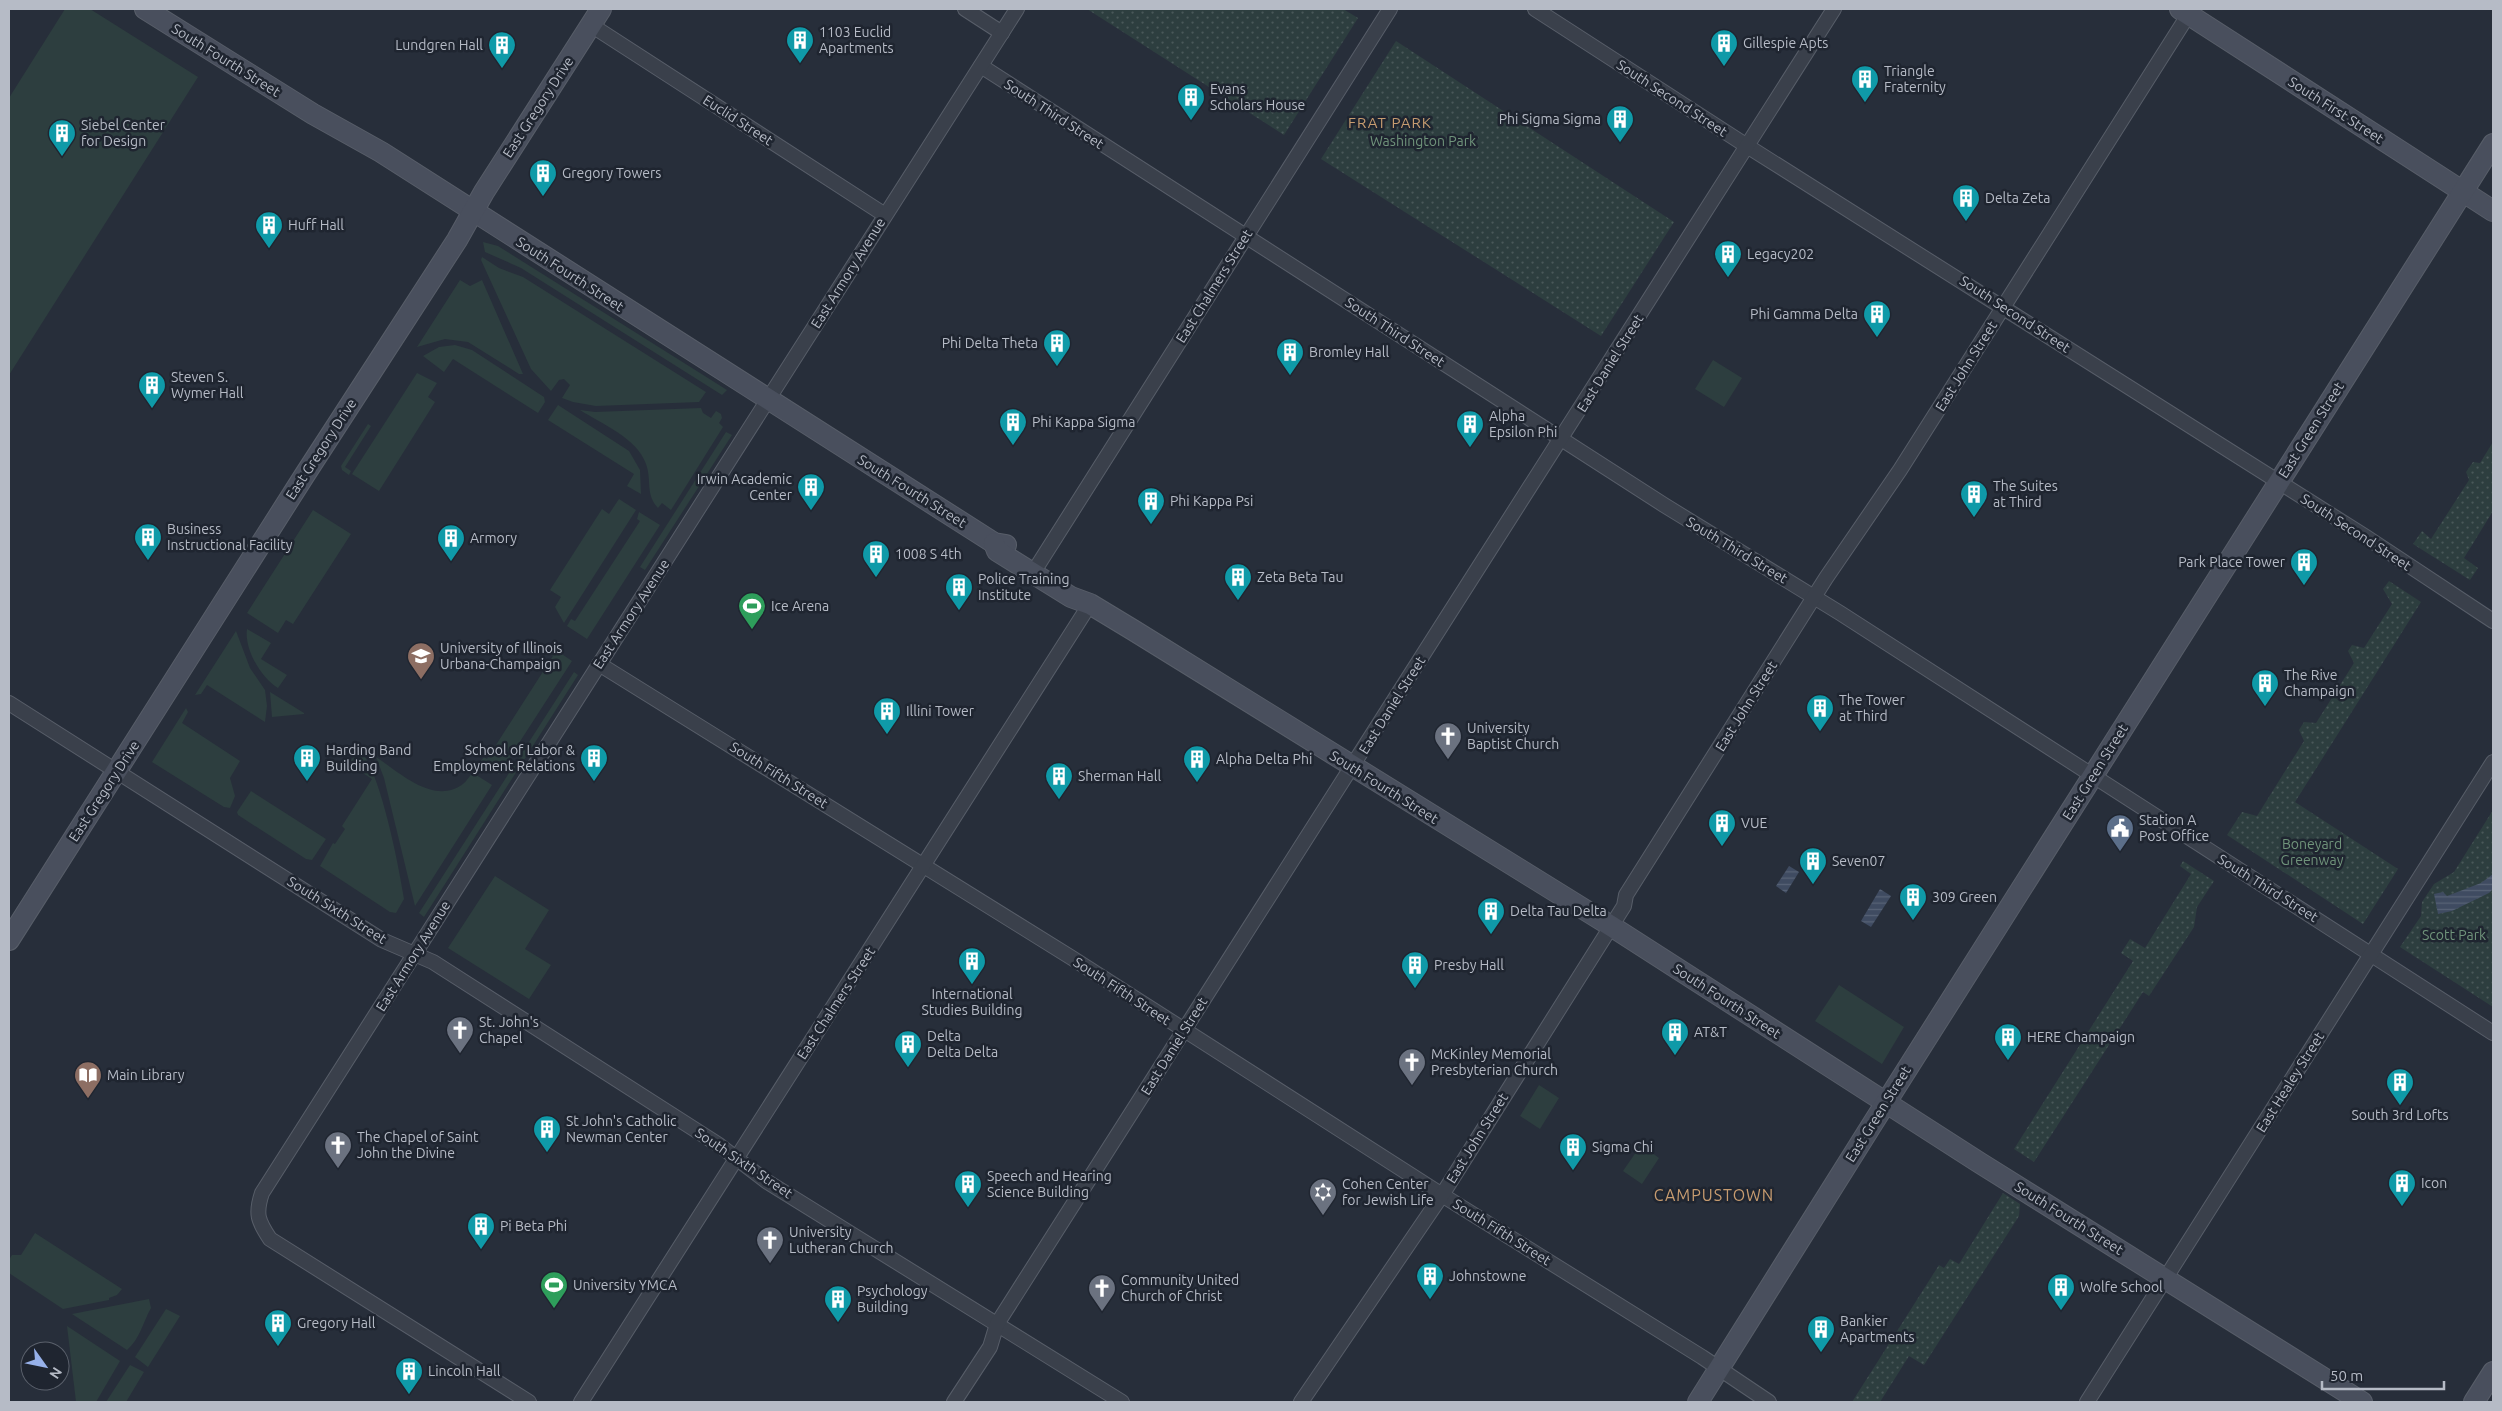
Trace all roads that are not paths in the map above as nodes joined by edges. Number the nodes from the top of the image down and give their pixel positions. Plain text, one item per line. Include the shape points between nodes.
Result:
1 (145, 9) edge
2 (965, 9) edge
3 (1017, 9) edge
4 (1390, 9) edge
5 (1535, 9) edge
6 (1834, 9) edge
7 (2187, 10) edge
8 (596, 17) edge
9 (1002, 33) junction
10 (981, 66) junction
11 (2493, 144) edge
12 (1747, 146) junction
13 (2463, 191) junction
14 (473, 211) junction
15 (2493, 211) edge
16 (885, 215) junction
17 (1245, 236) junction
18 (2004, 307) junction
19 (767, 400) junction
20 (1562, 439) junction
21 (2278, 483) junction
22 (994, 543) junction
23 (1038, 565) junction
24 (1814, 597) junction
25 (1090, 604) junction
26 (2493, 621) edge
27 (599, 664) junction
28 (9, 703) edge
29 (2493, 762) edge
30 (1352, 768) junction
31 (117, 771) junction
32 (2092, 776) junction
33 (925, 865) junction
34 (1611, 926) junction
35 (9, 940) edge
36 (414, 953) junction
37 (2372, 954) junction
38 (1184, 1030) junction
39 (2493, 1033) edge
40 (1886, 1102) junction
41 (737, 1159) junction
42 (1442, 1195) junction
43 (2166, 1278) junction
44 (997, 1324) junction
45 (1720, 1369) junction
46 (2493, 1372) edge
47 (529, 1402) edge
48 (581, 1402) edge
49 (954, 1402) edge
50 (1122, 1402) edge
51 (1301, 1402) edge
52 (1698, 1402) edge
53 (1769, 1402) edge
54 (2088, 1402) edge
55 (2362, 1402) edge
56 (2474, 1402) edge

1 - 14 street, South Fourth Street
2 - 9 street
3 - 9 street, East Armory Avenue
4 - 17 street, East Chalmers Street
5 - 12 street, South Second Street
6 - 12 street, East Daniel Street
7 - 13 street, South First Street
7 - 18 street, East John Street
8 - 14 street, East Gregory Drive
8 - 16 street, Euclid Street
9 - 10 street, East Armory Avenue
10 - 16 street, East Armory Avenue
10 - 17 street, South Third Street
11 - 13 street, East Green Street
12 - 18 street, South Second Street
12 - 20 street, East Daniel Street
13 - 15 street, South First Street
13 - 21 street, East Green Street
14 - 19 street, South Fourth Street
14 - 31 street, East Gregory Drive
16 - 19 street, East Armory Avenue
17 - 20 street, South Third Street
17 - 23 street, East Chalmers Street
18 - 21 street, South Second Street
18 - 24 street, East John Street
19 - 22 street, South Fourth Street
19 - 27 street, East Armory Avenue
20 - 24 street, South Third Street via 1710,535
20 - 30 street, East Daniel Street
21 - 26 street, South Second Street
21 - 32 street, East Green Street
22 - 23 street, South Fourth Street via 1003,543
22 - 25 street, South Fourth Street via 997,551 1071,598
23 - 25 street, South Fourth Street via 1077,588
24 - 32 street, South Third Street
24 - 34 street, East John Street via 1626,895 1624,906
25 - 30 street, South Fourth Street
25 - 33 street, East Chalmers Street
27 - 33 street, South Fifth Street
27 - 36 street, East Armory Avenue
28 - 31 street, South Sixth Street
29 - 37 street, East Healey Street
30 - 34 street, South Fourth Street
30 - 38 street, East Daniel Street
31 - 35 street, East Gregory Drive
31 - 36 street, South Sixth Street via 382,940
32 - 37 street, South Third Street
32 - 40 street, East Green Street
33 - 38 street, South Fifth Street
33 - 41 street, East Chalmers Street
34 - 40 street, South Fourth Street
34 - 42 street, East John Street
36 - 41 street, South Sixth Street via 433,962
36 - 47 street, East Armory Avenue via 266,1184 257,1213 270,1239 289,1253
37 - 39 street, South Third Street
37 - 43 street, East Healey Street
38 - 42 street, South Fifth Street
38 - 44 street, East Daniel Street
40 - 43 street, South Fourth Street
40 - 45 street, East Green Street
41 - 44 street, South Sixth Street via 766,1181
41 - 48 street, East Chalmers Street
42 - 45 street, South Fifth Street
42 - 51 street, East John Street
43 - 54 street, East Healey Street
43 - 55 street, South Fourth Street
44 - 49 street, East Daniel Street via 990,1347
44 - 50 street, South Sixth Street
45 - 52 street, East Green Street
45 - 53 street, South Fifth Street
46 - 56 street

